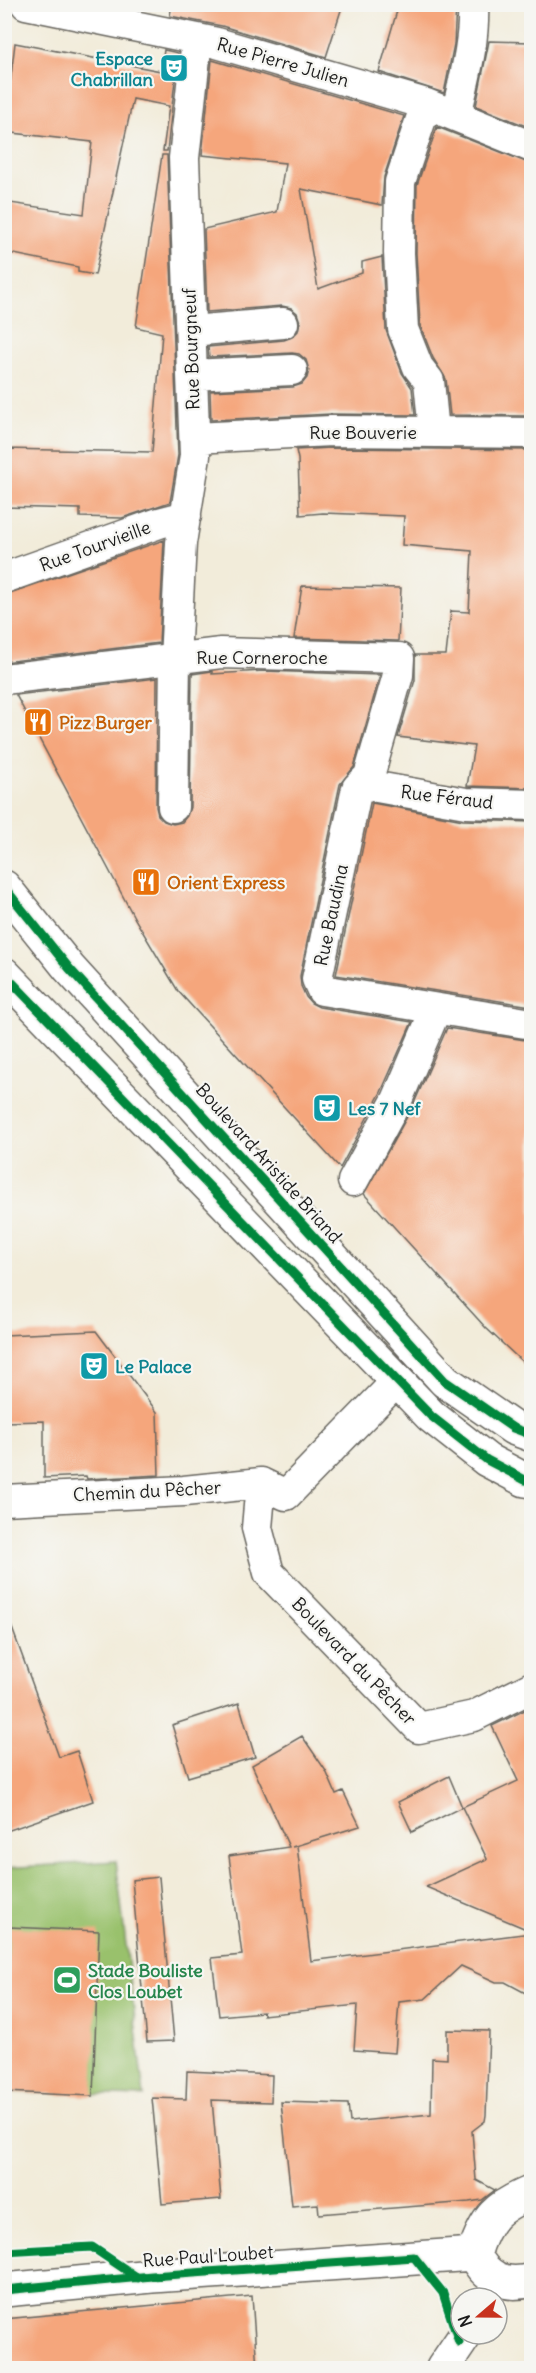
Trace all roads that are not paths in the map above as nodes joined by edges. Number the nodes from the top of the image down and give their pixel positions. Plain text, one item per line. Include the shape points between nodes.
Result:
1 (473, 4) edge
2 (41, 6) edge
3 (197, 39) junction
4 (426, 104) junction
5 (456, 116) junction
6 (531, 147) edge
7 (283, 323) dead end
8 (191, 331) junction
9 (292, 370) dead end
10 (192, 375) junction
11 (434, 432) junction
12 (531, 433) edge
13 (195, 438) junction
14 (186, 516) junction
15 (4, 578) edge
16 (174, 659) junction
17 (4, 679) edge
18 (369, 776) junction
19 (531, 805) edge
20 (173, 807) dead end
21 (4, 887) edge
22 (10, 991) edge
23 (436, 1009) junction
24 (531, 1024) edge
25 (353, 1181) dead end
26 (397, 1382) junction
27 (531, 1436) edge
28 (531, 1481) edge
29 (274, 1489) junction
30 (4, 1500) edge
31 (531, 1687) edge
32 (531, 2192) edge
33 (474, 2254) junction
34 (512, 2287) edge
35 (4, 2290) edge
36 (458, 2346) edge
37 (443, 2368) edge

1 - 5 street via 474,21
2 - 3 street, Rue Pierre Julien
3 - 4 street, Rue Pierre Julien
3 - 8 street, Rue Bourgneuf via 184,158
4 - 5 street, Rue Pierre Julien
4 - 11 street via 400,182 399,253 404,329 418,367 429,381
5 - 6 street, Rue Pierre Julien
7 - 8 street
8 - 10 street, Rue Bourgneuf
9 - 10 street
10 - 13 street, Rue Bourgneuf
11 - 12 street, Rue Bouverie
11 - 13 street, Rue Bouverie via 331,431
13 - 14 street, Rue Bourgneuf
14 - 15 street, Rue Tourvieille
14 - 16 street, Rue Bourgneuf
16 - 17 street, Rue Corneroche
16 - 18 street, Rue Corneroche via 221,653 399,658 398,675
16 - 20 street, Rue Bourgneuf
18 - 19 street, Rue Féraud via 377,787 466,803
18 - 23 street, Rue Baudina via 357,788 317,980 322,990
21 - 27 main road, Boulevard Aristide Briand via 69,968 445,1381
22 - 26 main road
23 - 24 street, Rue Baudina
23 - 25 street via 397,1100
26 - 28 main road via 431,1416 487,1460
26 - 29 street
29 - 30 street, Chemin du Pêcher
29 - 31 street, Boulevard du Pêcher via 257,1528 269,1573 419,1728 474,1716
32 - 33 main road via 497,2210 482,2230
33 - 34 main road via 490,2276
33 - 35 main road, Rue Paul Loubet
36 - 37 main road

